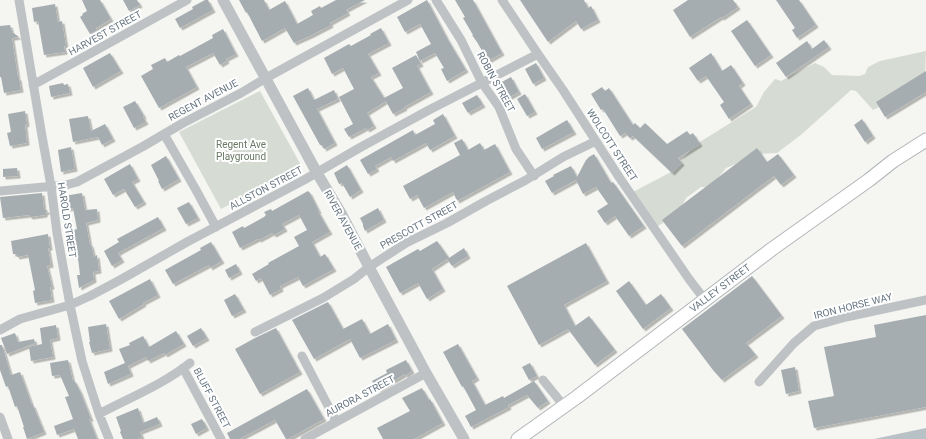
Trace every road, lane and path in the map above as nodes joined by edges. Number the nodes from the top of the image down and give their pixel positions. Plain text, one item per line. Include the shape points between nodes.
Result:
1 (19, 0) edge
2 (187, 0) edge
3 (223, 0) edge
4 (408, 0) edge
5 (436, 0) edge
6 (502, 0) edge
7 (538, 54) junction
8 (266, 78) junction
9 (482, 83) junction
10 (33, 85) junction
11 (164, 134) junction
12 (926, 140) edge
13 (596, 141) junction
14 (317, 173) junction
15 (534, 176) junction
16 (51, 186) junction
17 (0, 191) edge
18 (216, 227) junction
19 (369, 267) junction
20 (705, 300) junction
21 (926, 300) edge
22 (70, 306) junction
23 (0, 330) edge
24 (256, 332) dead end
25 (302, 356) dead end
26 (426, 373) junction
27 (543, 380) dead end
28 (759, 382) dead end
29 (564, 406) junction
30 (99, 414) junction
31 (0, 417) edge
32 (336, 422) junction
33 (8, 439) edge
34 (109, 439) edge
35 (221, 439) edge
36 (305, 439) edge
37 (464, 439) edge
38 (518, 439) edge

1 - 10 street, HAROLD STREET
2 - 10 street, HARVEST STREET
3 - 8 street, RIVER AVENUE
4 - 8 street, REGENT AVENUE
5 - 9 street, ROBIN STREET
6 - 7 street, WOLCOTT STREET
7 - 9 street, ALLSTON STREET
7 - 13 street, WOLCOTT STREET
8 - 11 street, REGENT AVENUE
8 - 14 street, RIVER AVENUE
9 - 14 street, ALLSTON STREET
9 - 15 street, ROBIN STREET via 499,107 516,149
10 - 16 street, HAROLD STREET
11 - 16 street, REGENT AVENUE via 77,182
11 - 18 street
12 - 20 main road, VALLEY STREET via 892,161
13 - 15 street, PRESCOTT STREET via 563,157
13 - 20 street, WOLCOTT STREET
14 - 18 street, ALLSTON STREET
14 - 19 street, RIVER AVENUE
15 - 19 street, PRESCOTT STREET via 406,243
16 - 17 street, REGENT AVENUE
16 - 22 street, HAROLD STREET
18 - 22 street, ALLSTON STREET
19 - 24 street, PRESCOTT STREET via 322,298
19 - 26 street, RIVER AVENUE
20 - 29 main road, VALLEY STREET
21 - 28 street, IRON HORSE WAY via 814,326 794,343
22 - 23 street, ALLSTON STREET via 20,319
22 - 30 street, HAROLD STREET via 82,361
25 - 32 street
26 - 32 street, AURORA STREET
26 - 37 street, RIVER AVENUE
27 - 29 street
29 - 38 main road, VALLEY STREET
30 - 34 street, HAROLD STREET
30 - 35 street, BLUFF STREET via 161,382 187,365
31 - 33 street
32 - 36 street, AURORA STREET

